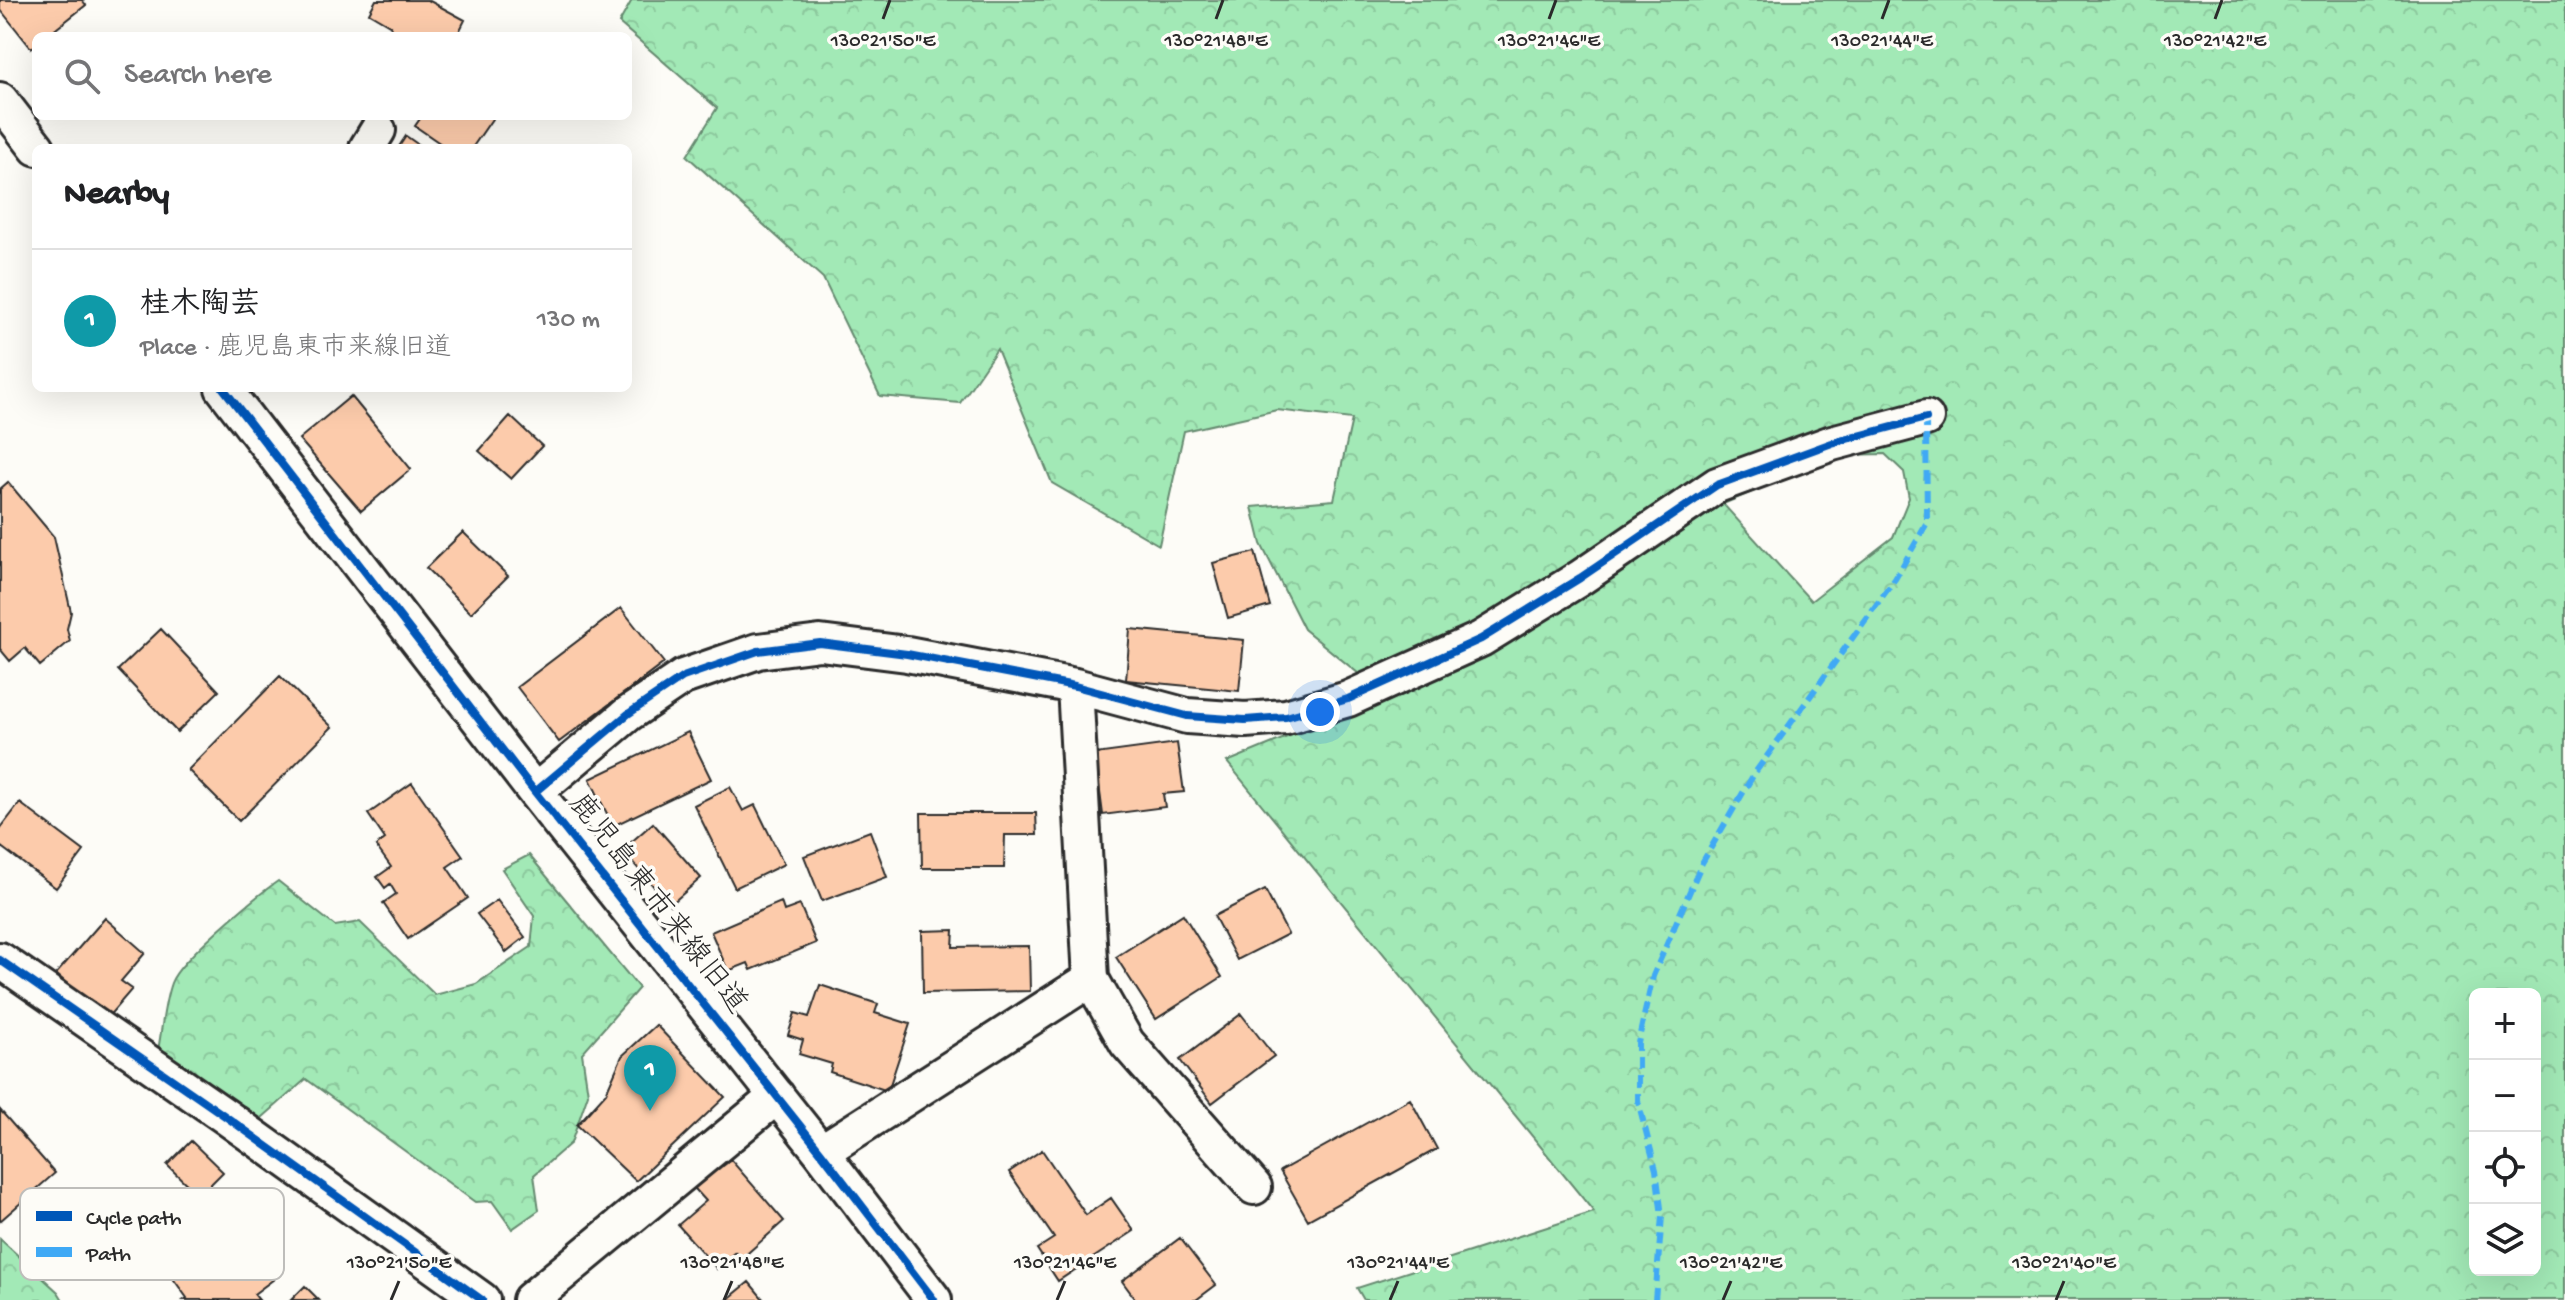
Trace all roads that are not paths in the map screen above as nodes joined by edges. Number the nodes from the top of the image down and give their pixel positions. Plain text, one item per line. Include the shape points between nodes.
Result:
1 (0, 100) edge
2 (34, 144) edge
3 (226, 392) edge
4 (1926, 418) dead end
5 (1075, 686) junction
6 (535, 792) junction
7 (0, 960) edge
8 (1091, 979) junction
9 (777, 1096) junction
10 (821, 1152) junction
11 (1254, 1187) dead end
12 (482, 1300) edge
13 (530, 1300) edge
14 (934, 1300) edge

1 - 2 street
3 - 6 street, 鹿児島東市来線旧道
4 - 5 street via 1832,443 1717,485 1481,639 1348,699 1286,717 1245,720 1187,716
5 - 6 street via 820,643 758,651 683,677 628,714
5 - 8 street
6 - 9 street, 鹿児島東市来線旧道
7 - 12 street
8 - 10 street
8 - 11 street via 1127,1043
9 - 10 street, 鹿児島東市来線旧道
9 - 13 street
10 - 14 street, 鹿児島東市来線旧道

